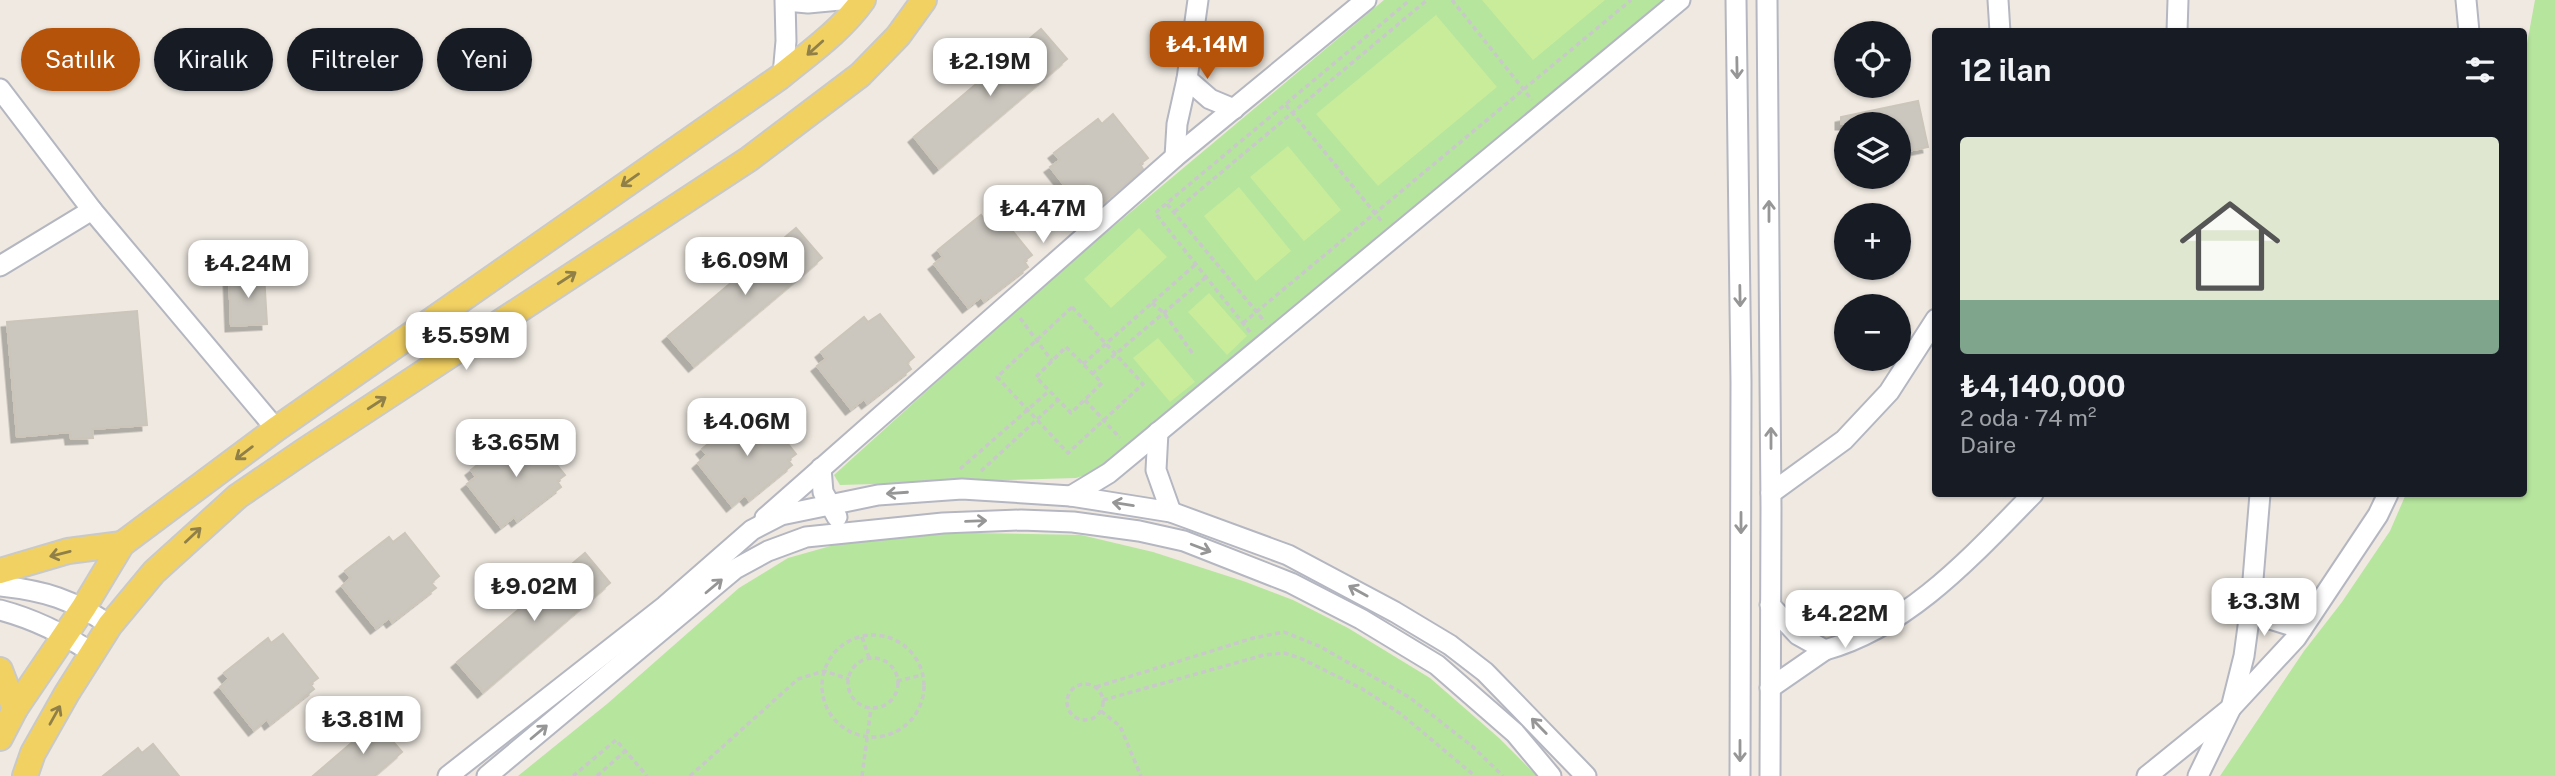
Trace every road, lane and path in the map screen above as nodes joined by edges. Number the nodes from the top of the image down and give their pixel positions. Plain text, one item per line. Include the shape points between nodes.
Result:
1 (840, 0) edge
2 (863, 0) edge
3 (924, 0) edge
4 (1198, 0) edge
5 (1366, 0) edge
6 (1410, 0) edge
7 (1427, 0) edge
8 (1452, 0) edge
9 (1631, 0) edge
10 (1680, 0) edge
11 (1736, 0) edge
12 (1767, 0) edge
13 (1998, 0) edge
14 (2178, 0) edge
15 (2466, 0) edge
16 (786, 1) edge
17 (2000, 28) edge
18 (2177, 28) edge
19 (2469, 28) edge
20 (783, 75) junction
21 (1187, 79) junction
22 (0, 89) edge
23 (1523, 89) junction
24 (1285, 104) junction
25 (1537, 107) dead end
26 (1234, 109) junction
27 (1293, 113) junction
28 (1175, 157) junction
29 (1166, 203) junction
30 (92, 210) junction
31 (1174, 212) junction
32 (1374, 212) junction
33 (1389, 230) dead end
34 (1196, 264) junction
35 (0, 266) edge
36 (1206, 277) junction
37 (1008, 302) junction
38 (1152, 303) junction
39 (1255, 310) junction
40 (1164, 313) junction
41 (1242, 323) junction
42 (1932, 325) edge
43 (1271, 329) dead end
44 (1036, 340) junction
45 (1257, 340) dead end
46 (1106, 344) junction
47 (1115, 354) junction
48 (1193, 354) dead end
49 (1052, 361) junction
50 (1083, 364) junction
51 (1092, 374) junction
52 (1049, 391) junction
53 (1058, 400) junction
54 (1085, 400) junction
55 (1027, 410) junction
56 (1037, 420) junction
57 (1103, 420) junction
58 (276, 429) junction
59 (1158, 432) junction
60 (1134, 453) junction
61 (821, 468) junction
62 (962, 489) junction
63 (934, 491) junction
64 (1771, 493) junction
65 (1071, 496) junction
66 (2030, 497) edge
67 (2260, 497) edge
68 (2387, 497) edge
69 (831, 506) junction
70 (1171, 512) junction
71 (752, 530) junction
72 (846, 533) junction
73 (122, 544) junction
74 (0, 571) edge
75 (0, 586) edge
76 (2251, 604) junction
77 (1770, 605) junction
78 (84, 607) junction
79 (0, 610) edge
80 (110, 625) junction
81 (2302, 629) junction
82 (65, 634) junction
83 (862, 636) junction
84 (1825, 650) junction
85 (92, 653) junction
86 (869, 658) junction
87 (0, 670) edge
88 (824, 671) junction
89 (922, 675) junction
90 (849, 679) junction
91 (898, 681) junction
92 (1096, 687) junction
93 (1770, 688) junction
94 (1103, 700) junction
95 (871, 708) junction
96 (2231, 708) junction
97 (15, 709) junction
98 (1101, 711) junction
99 (867, 736) junction
100 (0, 738) edge
101 (624, 752) junction
102 (25, 776) edge
103 (448, 776) edge
104 (487, 776) edge
105 (573, 776) edge
106 (597, 776) edge
107 (647, 776) edge
108 (690, 776) edge
109 (862, 776) edge
110 (1141, 776) edge
111 (1475, 776) edge
112 (1503, 776) edge
113 (1551, 776) edge
114 (1586, 776) edge
115 (1740, 776) edge
116 (1770, 776) edge
117 (2147, 776) edge
118 (2198, 776) edge

1 - 16 street
2 -> 20 main road
80 -> 3 main road via 154,572 238,496 750,159 860,75 898,36
4 - 21 street
5 - 26 street
6 - 24 path
7 - 27 path
8 - 23 path
9 - 23 path
10 - 59 street
11 -> 115 street
64 -> 12 street
13 - 17 street
14 - 18 street
15 - 19 street
16 - 20 street
20 -> 58 main road
21 - 26 street via 1210,99
21 - 28 street
22 - 30 street
23 - 25 path
23 - 32 path
24 - 27 path
24 - 29 path
26 - 28 street
27 - 31 path
27 - 32 path
28 - 37 street
29 - 31 path
29 - 34 path via 1155,213
30 - 35 street
30 - 58 street
31 - 39 path
32 - 33 path
32 - 39 path
34 - 36 path
34 - 38 path
36 - 40 path
36 - 41 path
37 - 44 path
37 - 61 street
38 - 40 path
38 - 46 path
39 - 41 path
39 - 43 path
40 - 47 path
40 - 48 path
41 - 45 path
42 - 64 street via 1889,392 1844,440
44 - 46 path via 1072,307
44 - 49 path
44 - 55 path via 997,377
46 - 47 path
46 - 50 path
47 - 51 path
47 - 57 path via 1143,384
49 - 50 path via 1066,347
49 - 52 path via 1036,377
50 - 51 path
51 - 54 path via 1102,383
52 - 53 path
52 - 55 path
53 - 54 path via 1071,413
53 - 56 path
54 - 57 path
55 - 56 path
55 - 63 path
56 - 57 path via 1068,453
56 - 62 path
57 - 60 path
58 -> 73 main road
59 - 60 street
59 - 70 street via 1156,470
60 - 65 street
61 - 69 street via 823,492
61 - 71 street
62 - 63 street
62 - 65 street
63 -> 69 street via 878,495
64 - 77 street
70 -> 65 street
66 - 84 street via 1897,618
67 - 76 street
68 - 81 street
69 - 71 street via 781,515
69 - 72 street
114 -> 70 street via 1485,672 1450,645 1288,555
71 - 103 street via 665,606
104 -> 72 street via 735,569 806,537
72 -> 113 street via 1021,520 1086,524 1184,541 1291,583 1437,665 1515,733
73 -> 74 main road via 68,551
73 - 78 main road
75 - 78 street via 39,591
76 - 81 street via 2270,619
76 - 96 street
77 - 84 street via 1798,635
77 - 93 street
78 - 80 street
78 - 82 main road
79 - 82 street
80 - 85 main road
81 - 96 street
82 - 85 street
82 - 97 main road
83 - 86 path
83 - 88 path via 840,647
83 - 89 path via 898,641 915,658
84 - 93 street
102 -> 85 main road via 33,753
86 - 90 path via 858,663
86 - 91 path via 891,666
87 - 97 main road
88 - 90 path
88 - 99 path via 822,690 830,713 848,730
88 - 108 path via 798,679
89 - 91 path
89 - 99 path via 920,705 906,724 884,735
90 - 95 path via 851,695
91 - 95 path via 893,699
92 - 94 path
92 - 98 path via 1086,683 1075,686 1067,705 1082,720
92 - 112 path via 1284,632 1319,646 1409,697
93 - 116 street
94 - 98 path
94 - 111 path via 1284,653 1391,707
95 - 99 path
96 - 117 street
96 - 118 street
97 - 100 main road
98 - 110 path via 1120,726
99 - 109 path
101 - 105 path via 616,740
101 - 106 path
101 - 107 path

